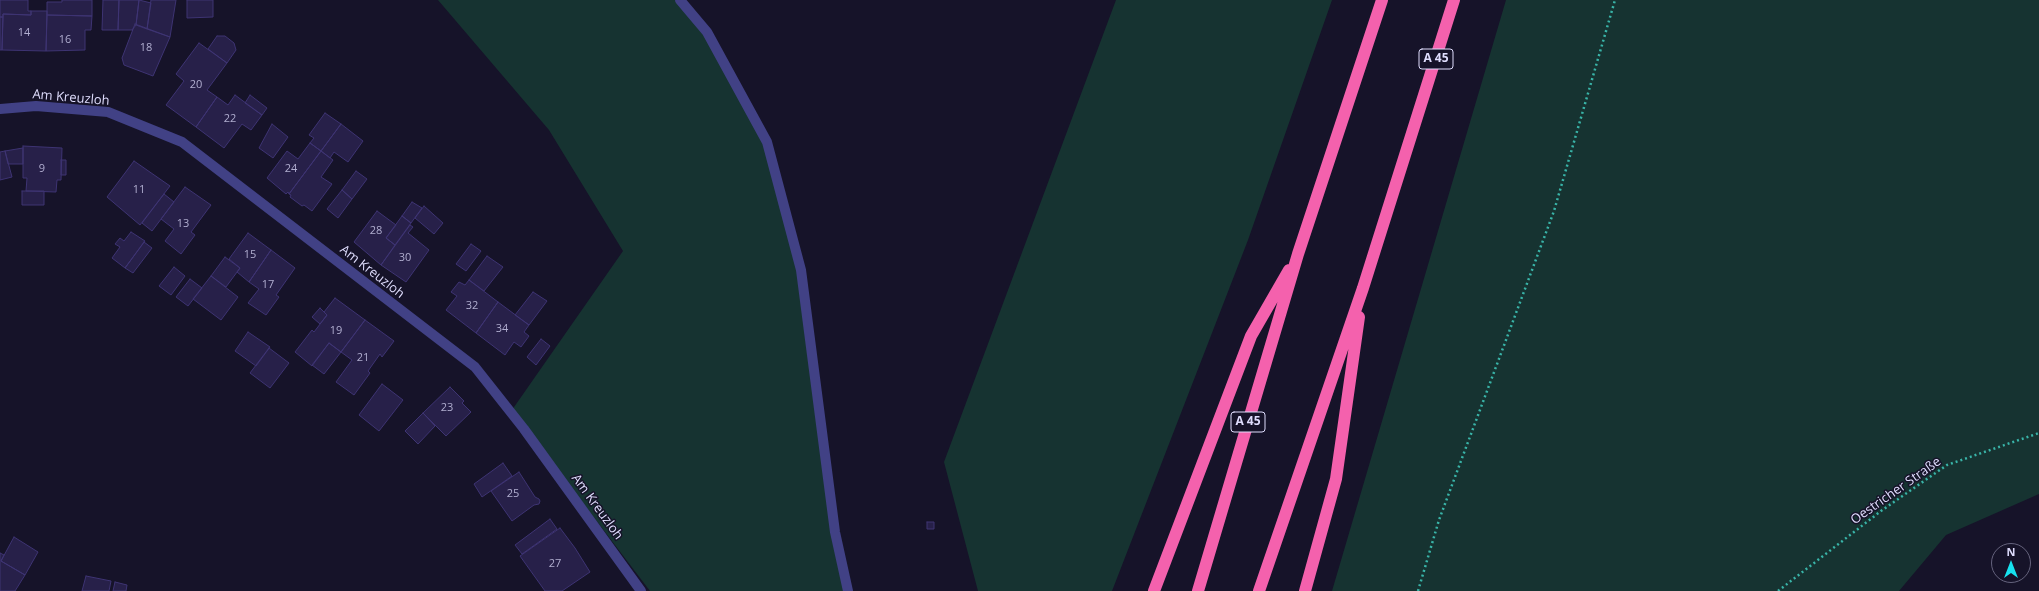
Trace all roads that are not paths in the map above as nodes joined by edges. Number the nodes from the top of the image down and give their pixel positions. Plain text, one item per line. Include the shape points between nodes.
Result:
1 (680, 0) edge
2 (1382, 0) edge
3 (1454, 0) edge
4 (0, 109) edge
5 (1298, 254) junction
6 (1363, 288) junction
7 (641, 591) edge
8 (848, 591) edge
9 (1154, 591) edge
10 (1198, 591) edge
11 (1259, 591) edge
12 (1305, 591) edge

1 - 8 street via 706,32 767,142 802,270 834,532
2 - 5 highway, A 45
3 - 6 highway, A 45
4 - 7 street, Am Kreuzloh via 36,106 108,112 182,142 475,367 524,429
5 - 9 highway via 1251,336
5 - 10 highway, A 45
6 - 11 highway, A 45
6 - 12 highway via 1336,479

